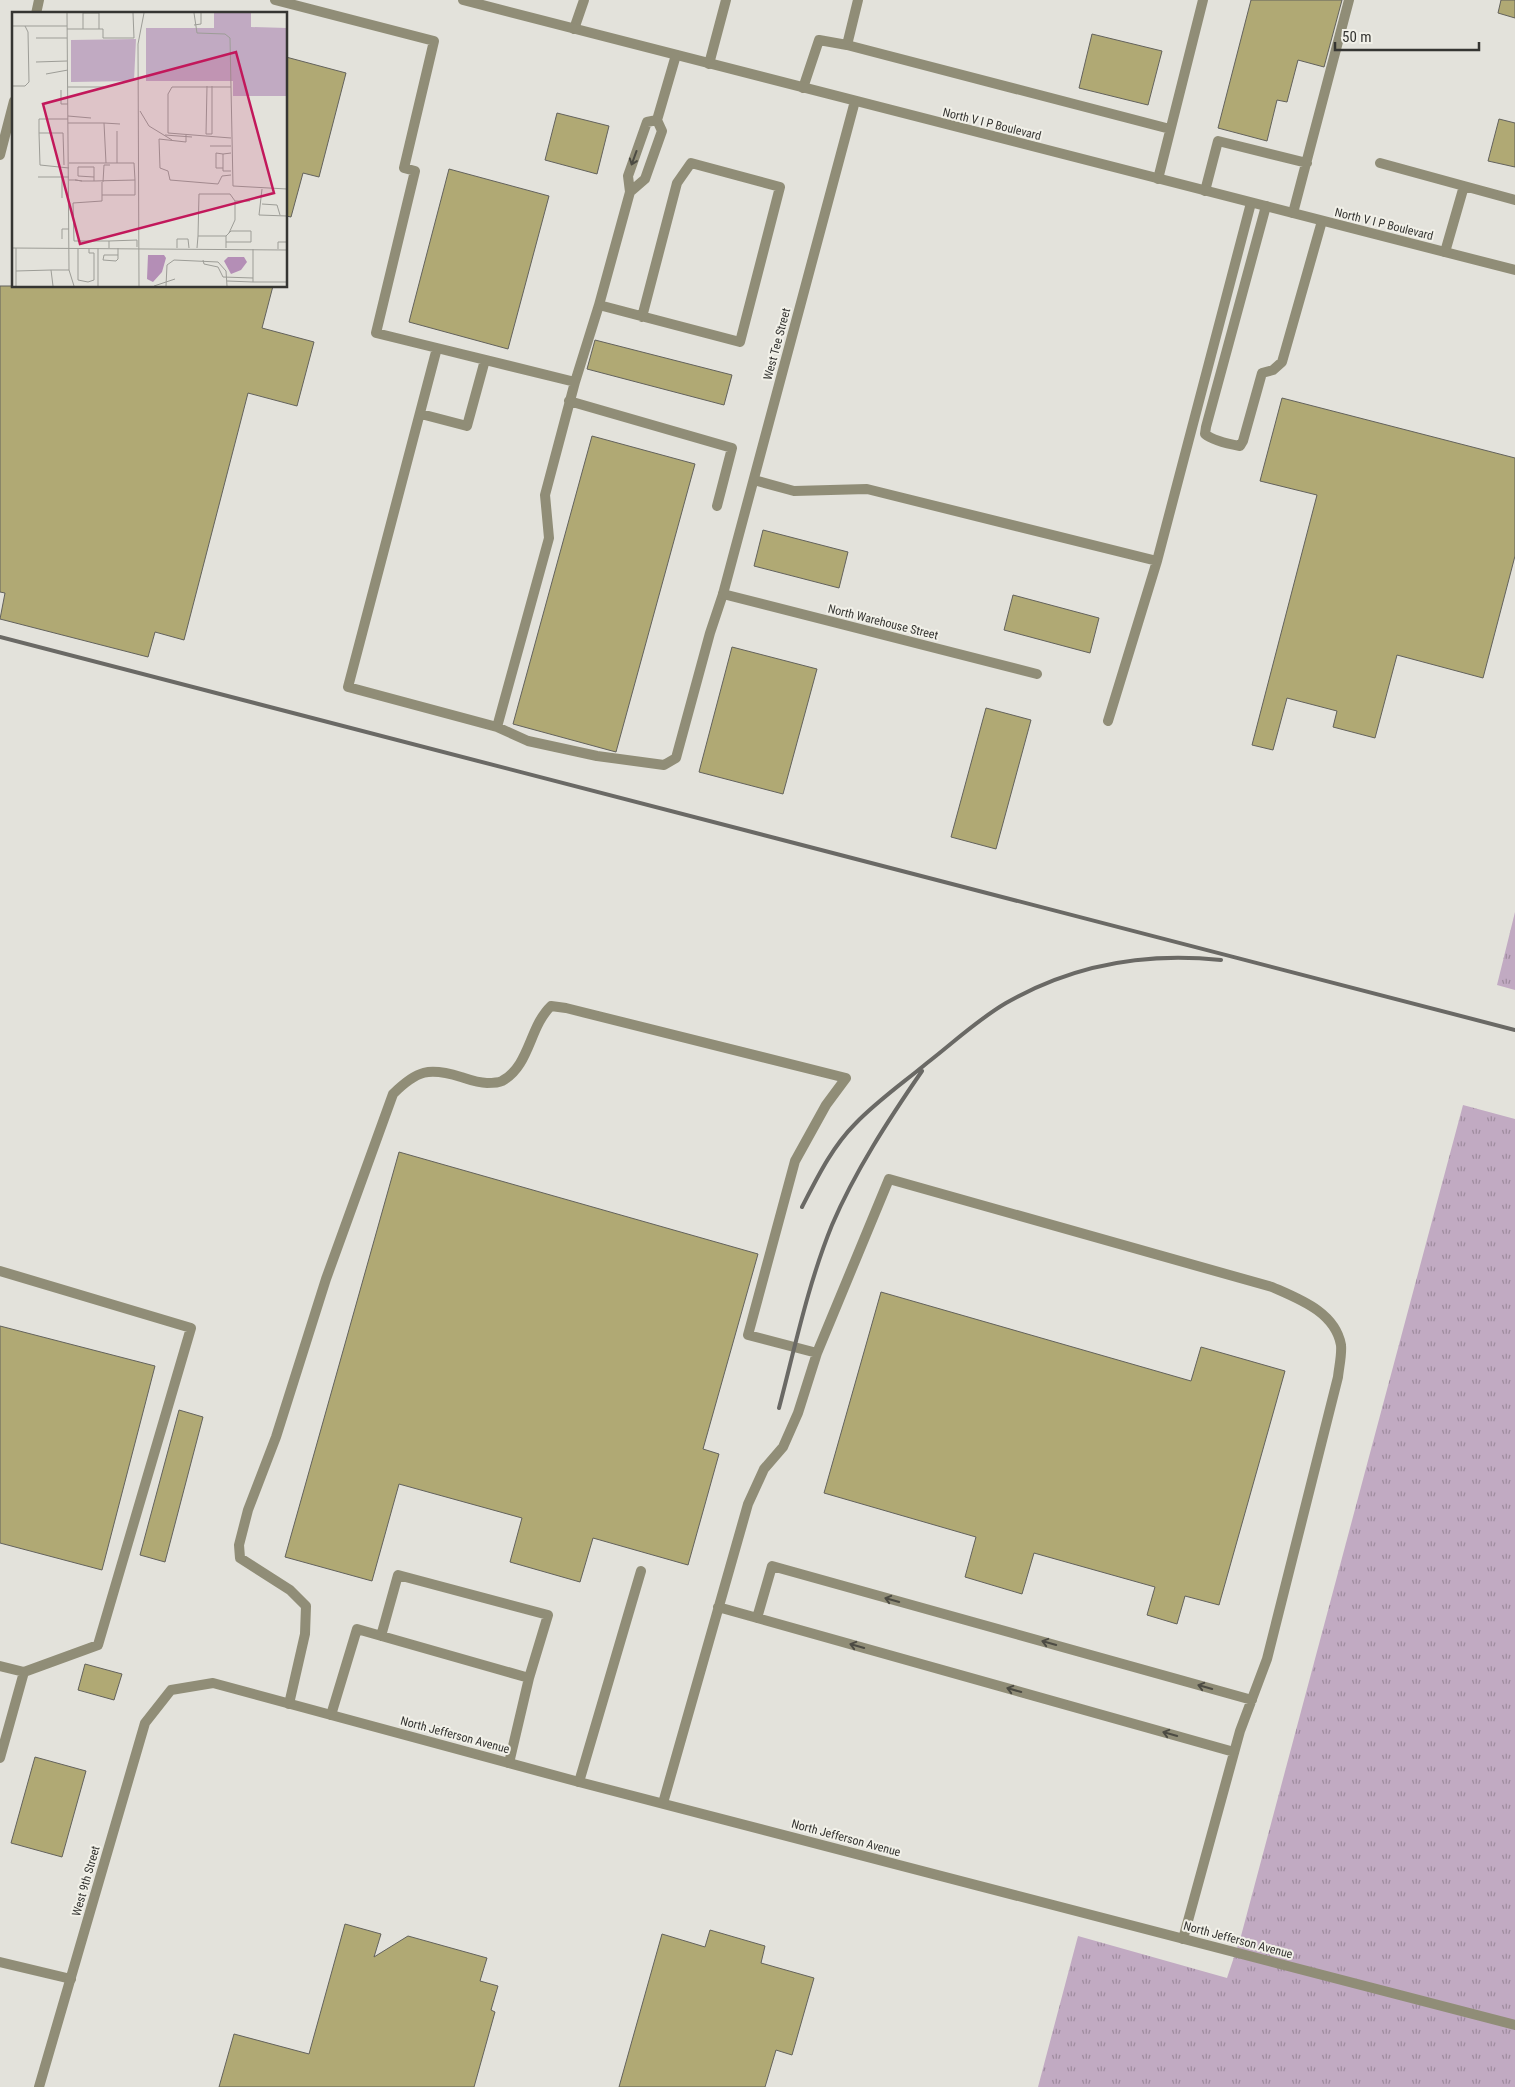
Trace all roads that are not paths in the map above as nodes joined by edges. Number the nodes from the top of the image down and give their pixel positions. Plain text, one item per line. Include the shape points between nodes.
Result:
1 (275, 0) edge
2 (463, 0) edge
3 (584, 0) edge
4 (726, 0) edge
5 (858, 0) edge
6 (1203, 0) edge
7 (1349, 0) edge
8 (574, 29) junction
9 (847, 45) junction
10 (676, 55) junction
11 (709, 64) junction
12 (803, 88) junction
13 (855, 102) junction
14 (12, 109) edge
15 (657, 120) junction
16 (1170, 129) junction
17 (0, 155) edge
18 (1307, 163) junction
19 (1380, 163) dead end
20 (1158, 179) junction
21 (1464, 186) junction
22 (1205, 191) junction
23 (630, 192) junction
24 (1515, 200) edge
25 (1251, 203) junction
26 (1266, 206) junction
27 (1294, 214) junction
28 (1322, 221) junction
29 (1445, 252) junction
30 (1515, 270) edge
31 (599, 306) junction
32 (642, 317) junction
33 (437, 348) junction
34 (485, 360) junction
35 (575, 382) junction
36 (569, 401) junction
37 (421, 414) junction
38 (754, 480) junction
39 (717, 506) dead end
40 (1157, 560) junction
41 (723, 594) junction
42 (1038, 674) dead end
43 (1108, 721) dead end
44 (497, 727) junction
45 (0, 1271) edge
46 (817, 1353) junction
47 (641, 1571) dead end
48 (718, 1607) junction
49 (757, 1618) junction
50 (381, 1636) junction
51 (0, 1666) edge
52 (24, 1672) junction
53 (529, 1678) junction
54 (171, 1690) joint
55 (1252, 1700) junction
56 (289, 1704) junction
57 (331, 1715) junction
58 (1234, 1752) junction
59 (0, 1758) edge
60 (509, 1763) junction
61 (579, 1782) junction
62 (663, 1803) junction
63 (1183, 1939) junction
64 (0, 1962) edge
65 (71, 1979) junction
66 (1515, 2025) edge
67 (39, 2087) edge

1 - 33 street via 434,41 404,168 415,171 376,333
2 - 8 street, North V I P Boulevard
3 - 8 street
4 - 11 street
5 - 9 street
6 - 16 street
7 - 18 street
8 - 10 street, North V I P Boulevard
9 - 12 street via 819,40
9 - 16 street
10 - 11 street, North V I P Boulevard
10 - 15 street
11 - 12 street, North V I P Boulevard
12 - 13 street, North V I P Boulevard
13 - 20 street, North V I P Boulevard
13 - 38 street, West Tee Street
14 - 17 street
15 - 23 street via 662,131 645,179
15 -> 23 street via 647,122 628,176
16 - 20 street
18 - 22 street via 1218,141
18 - 27 street
19 - 21 street
20 - 22 street, North V I P Boulevard
21 - 24 street
21 - 29 street
22 - 25 street, North V I P Boulevard
23 - 31 street
25 - 26 street, North V I P Boulevard
25 - 40 street
26 - 27 street, North V I P Boulevard
26 - 28 street via 1206,427 1209,438 1234,445 1240,446 1243,441 1262,373 1273,370 1282,362
27 - 28 street, North V I P Boulevard
28 - 29 street, North V I P Boulevard
29 - 30 street, North V I P Boulevard
31 - 32 street
31 - 35 street
32 - 32 street via 740,342 780,187 691,163 676,183
33 - 34 street
33 - 37 street
34 - 35 street
34 - 37 street via 467,426
35 - 36 street
36 - 39 street via 732,448
36 - 44 street via 545,495 549,538
37 - 44 street, West Tee Street via 348,687
38 - 40 street via 794,491 867,489
38 - 41 street, West Tee Street
40 - 43 street
41 - 42 street, North Warehouse Street
41 - 44 street, West Tee Street via 676,758 664,765 597,756 528,741
45 - 52 street via 191,1328 98,1645
46 - 48 street via 798,1413 783,1447 764,1469 748,1504
46 - 55 street via 889,1179 1272,1287 1306,1302 1331,1321 1341,1346 1338,1377 1267,1659
46 - 56 street via 748,1335 795,1161 826,1105 846,1078 551,1006 542,1016 516,1071 500,1082 480,1083 440,1070 422,1072 408,1079 393,1094 326,1279 239,1545 240,1558 290,1590 306,1606 305,1634
47 - 61 street
48 - 49 street
48 - 62 street
55 -> 49 street via 772,1566
58 -> 49 street
50 - 53 street
50 - 53 street via 398,1575 548,1615
50 - 57 street via 357,1629
51 - 52 street
52 - 59 street
53 - 60 street
54 - 56 street, North Jefferson Avenue via 213,1684
54 - 65 street, West 9th Street via 145,1723
55 - 58 street
56 - 57 street, North Jefferson Avenue
57 - 60 street, North Jefferson Avenue
58 - 63 street
60 - 61 street, North Jefferson Avenue
61 - 62 street, North Jefferson Avenue
62 - 63 street, North Jefferson Avenue
63 - 66 street, North Jefferson Avenue
64 - 65 street
65 - 67 street, West 9th Street

